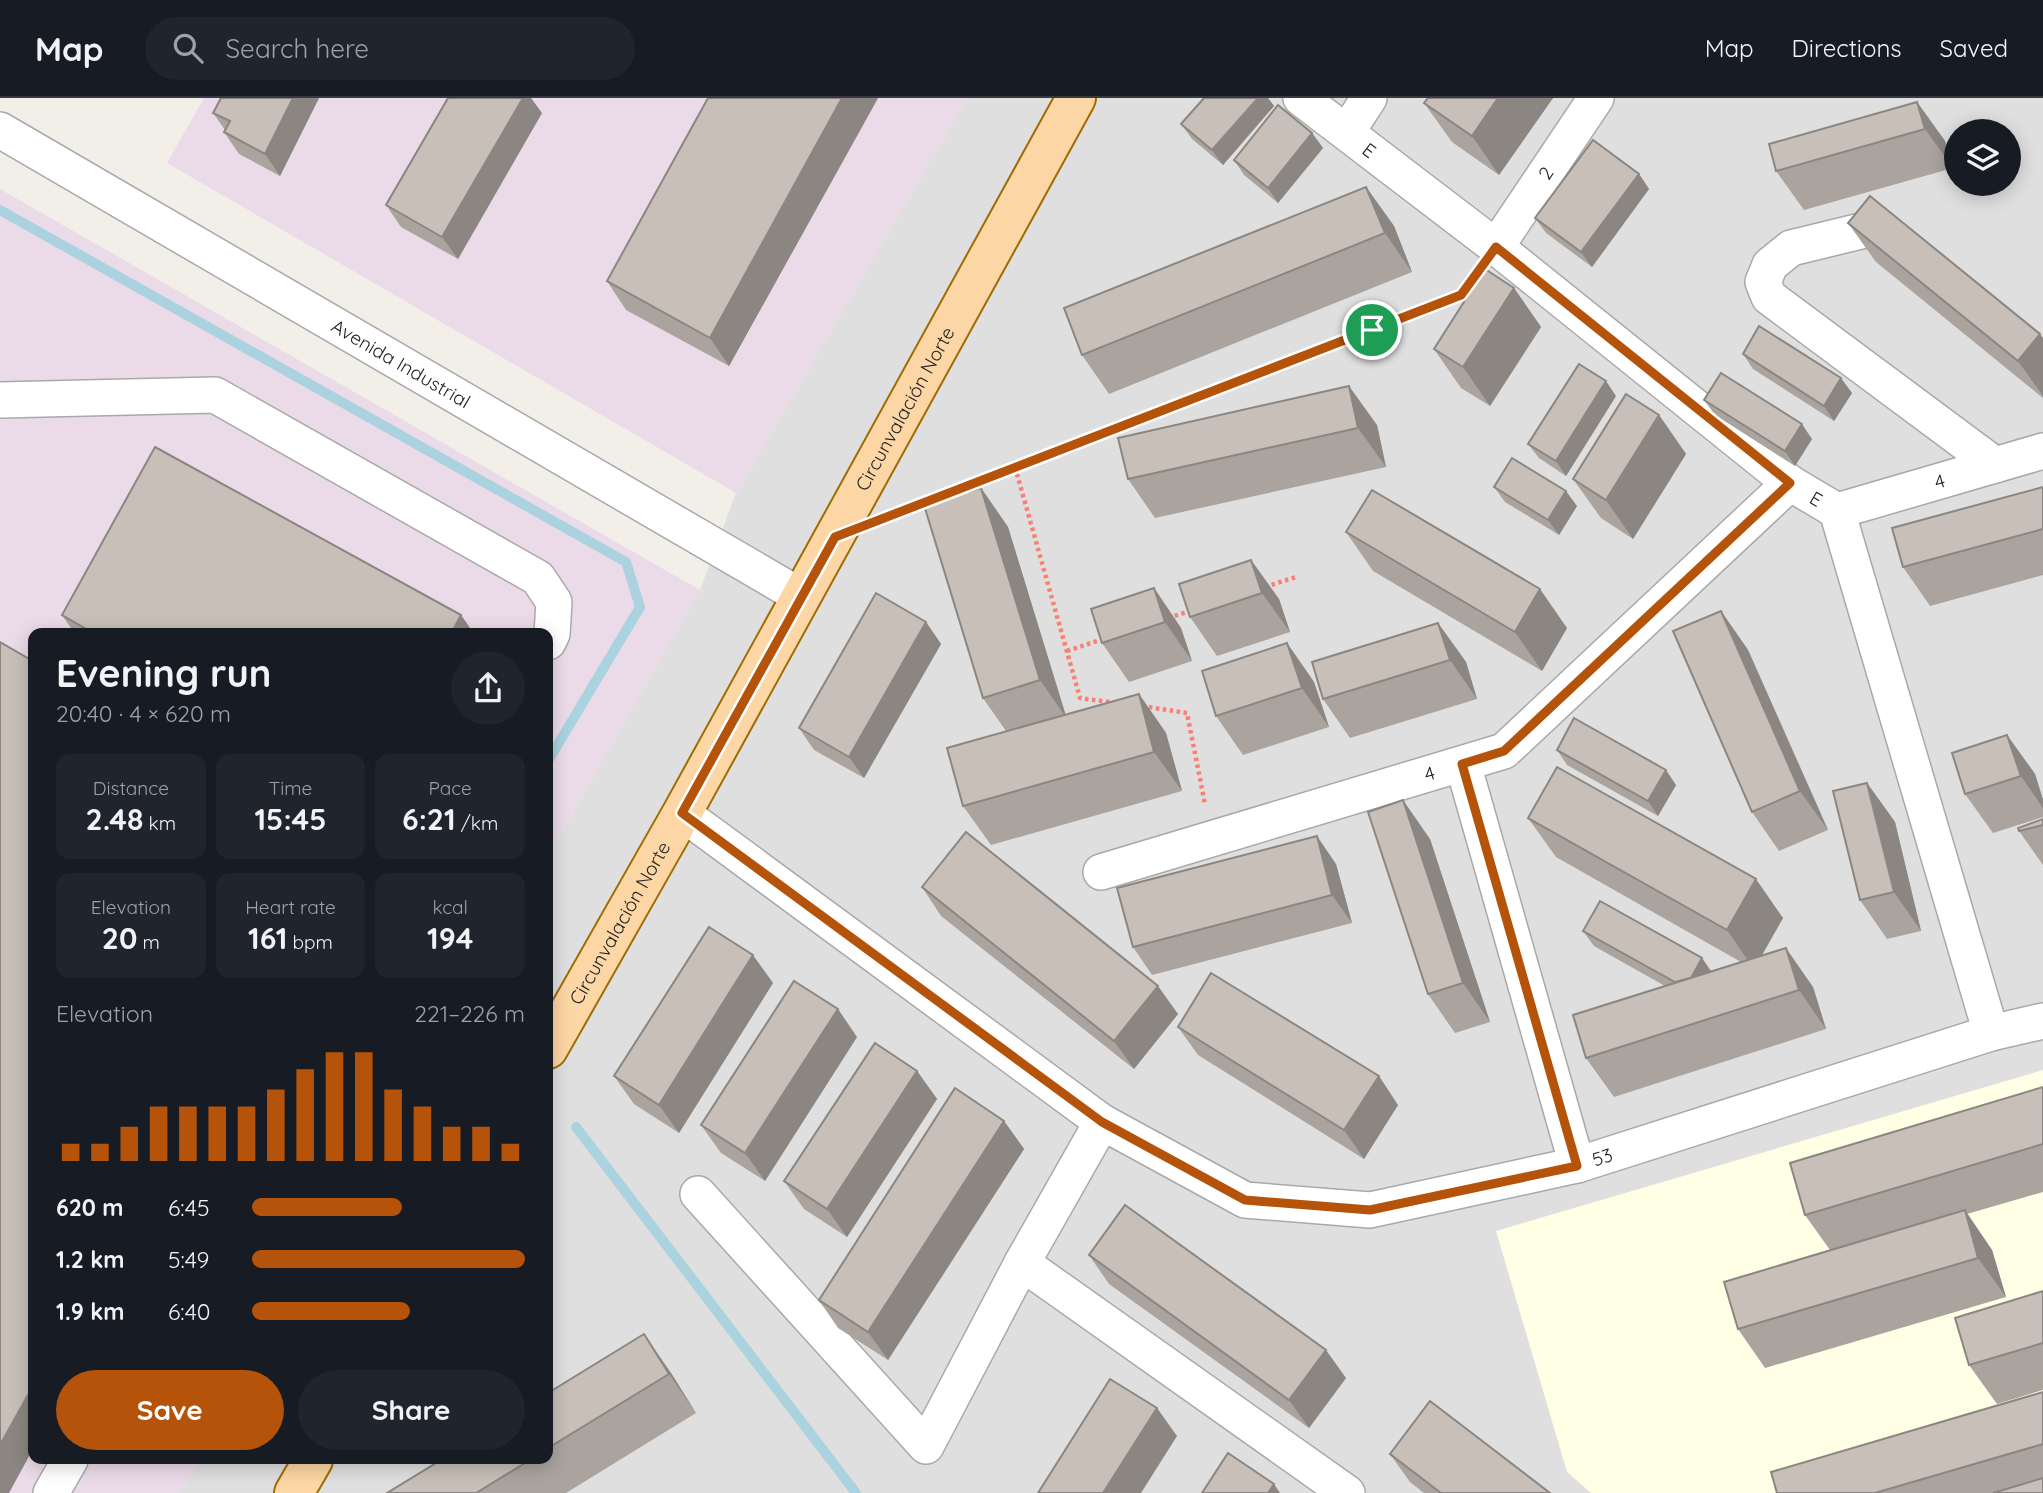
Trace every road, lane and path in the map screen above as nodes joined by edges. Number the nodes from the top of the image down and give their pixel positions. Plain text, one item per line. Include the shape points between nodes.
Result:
1 (1076, 98) edge
2 (1301, 98) edge
3 (1369, 98) edge
4 (1596, 98) edge
5 (0, 130) edge
6 (1347, 132) junction
7 (1869, 229) edge
8 (1496, 247) junction
9 (0, 400) edge
10 (2043, 451) edge
11 (1995, 465) junction
12 (1015, 467) junction
13 (1790, 483) junction
14 (1837, 511) junction
15 (887, 517) dead end
16 (1296, 577) dead end
17 (1258, 589) edge
18 (802, 597) junction
19 (1195, 610) edge
20 (1156, 622) edge
21 (552, 628) edge
22 (1118, 634) edge
23 (1067, 651) junction
24 (1120, 703) edge
25 (1133, 705) edge
26 (1462, 764) junction
27 (682, 813) junction
28 (1212, 839) junction
29 (1101, 872) dead end
30 (2043, 1021) edge
31 (1992, 1033) junction
32 (553, 1040) edge
33 (1102, 1122) junction
34 (1577, 1166) junction
35 (698, 1194) dead end
36 (1022, 1263) junction
37 (68, 1464) edge
38 (311, 1464) edge
39 (51, 1493) edge
40 (294, 1493) edge
41 (1347, 1493) edge

1 - 18 main road, Circunvalación Norte
2 - 6 street, E
3 - 6 street
4 - 8 street, 2
5 - 18 street, Avenida Industrial
6 - 8 street, E
7 - 11 street via 1791,248 1770,265 1763,282 1769,297
8 - 12 path via 1461,295
8 - 13 street, E
9 - 21 street via 215,395 538,579 554,602
10 - 11 street, 4
11 - 14 street, 4
12 - 15 path
12 - 23 path
13 - 14 street, E
13 - 26 street, 4 via 1504,751
14 - 31 street, E
16 - 17 path
18 - 27 main road, Circunvalación Norte
19 - 20 path
22 - 23 path
23 - 24 path via 1080,698
25 - 28 path via 1186,713
26 - 28 street, 4
26 - 34 street
27 - 32 main road, Circunvalación Norte
27 - 33 street, 53
28 - 29 street, 4
30 - 31 street, 53
31 - 34 street, 53
33 - 34 street, 53 via 1245,1200 1370,1210
33 - 36 street
35 - 36 street via 926,1446
36 - 41 street
37 - 39 street
38 - 40 main road

